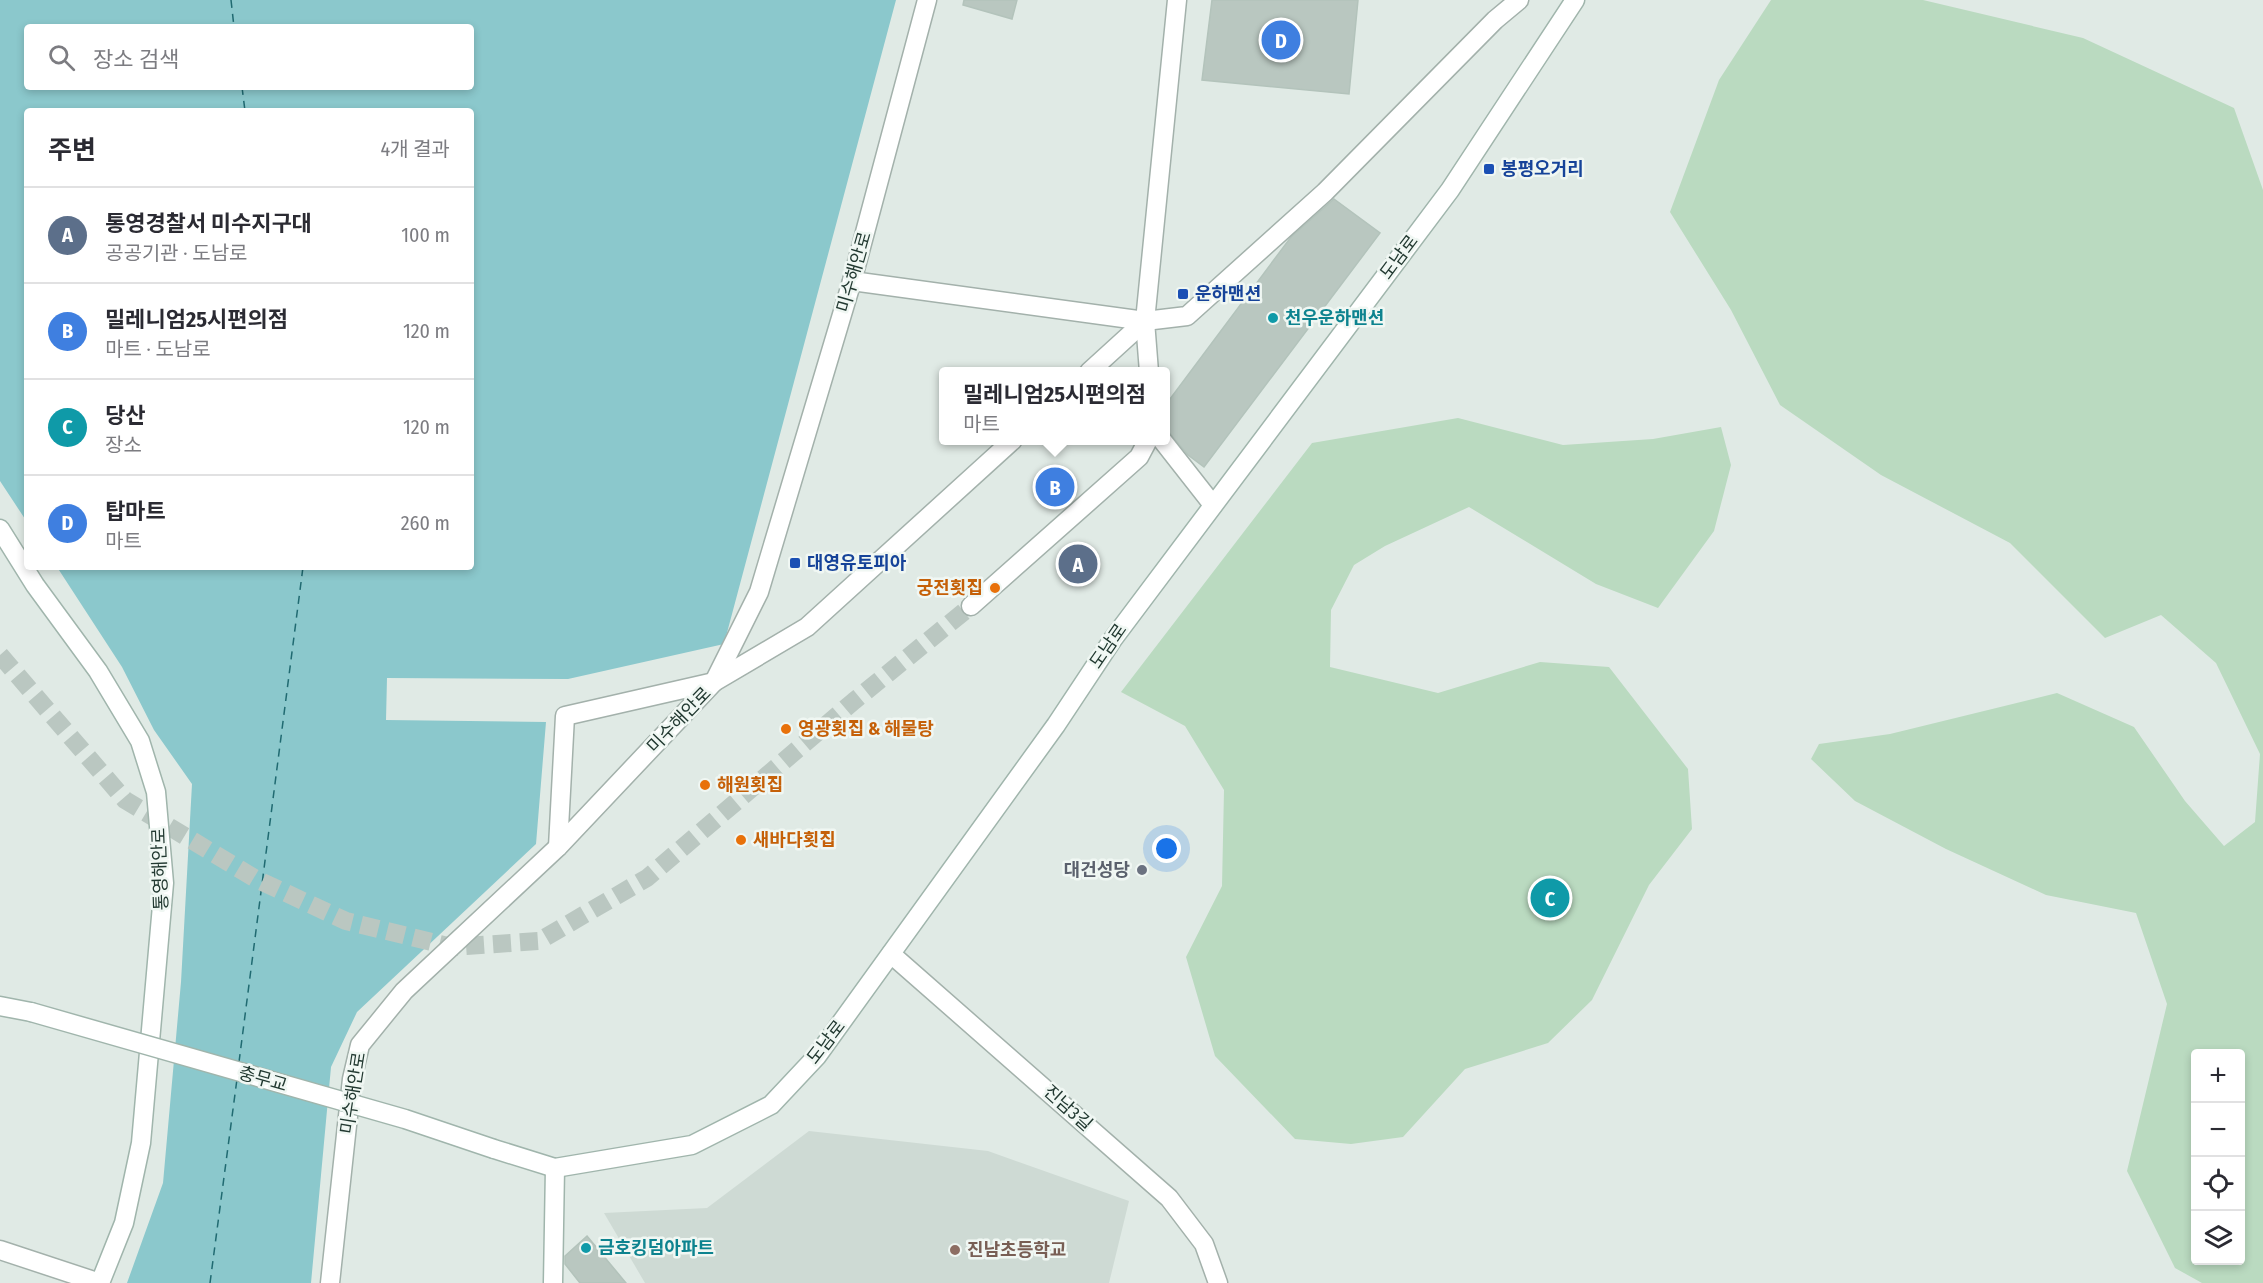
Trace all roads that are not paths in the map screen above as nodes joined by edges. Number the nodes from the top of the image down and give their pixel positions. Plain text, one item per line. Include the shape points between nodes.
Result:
1 (927, 0) edge
2 (1178, 0) edge
3 (1519, 0) edge
4 (1575, 0) edge
5 (852, 281) junction
6 (1145, 321) junction
7 (1094, 367) edge
8 (1149, 367) edge
9 (1009, 445) edge
10 (1146, 445) edge
11 (1165, 445) edge
12 (1214, 505) junction
13 (0, 529) edge
14 (24, 567) edge
15 (26, 570) edge
16 (971, 606) tunnel mouth
17 (714, 682) junction
18 (558, 847) junction
19 (891, 954) junction
20 (0, 1005) edge
21 (555, 1168) junction
22 (0, 1250) edge
23 (100, 1283) edge
24 (330, 1283) edge
25 (554, 1283) edge
26 (1218, 1283) edge

1 - 5 street, 미수해안로
2 - 6 street
3 - 6 street via 1325,192 1186,316
4 - 12 street, 도남로 via 1450,190
5 - 6 street
5 - 17 street, 미수해안로 via 759,592
6 - 7 street
6 - 8 street
9 - 17 street via 807,627
10 - 16 street via 1139,458
11 - 12 street
12 - 19 street, 도남로 via 1113,639
13 - 14 street, 통영해안로
15 - 23 street, 통영해안로 via 98,671 140,741 156,792 164,883 141,1143 124,1223
17 - 18 street, 미수해안로
17 - 18 street via 565,716
18 - 24 street, 미수해안로 via 404,991 360,1045 352,1079
19 - 21 street, 도남로 via 817,1056 771,1105 692,1145
19 - 26 street, 진남3길 via 1169,1198 1204,1244
20 - 21 street, 충무교, bridge via 405,1119
21 - 25 street
22 - 23 street

